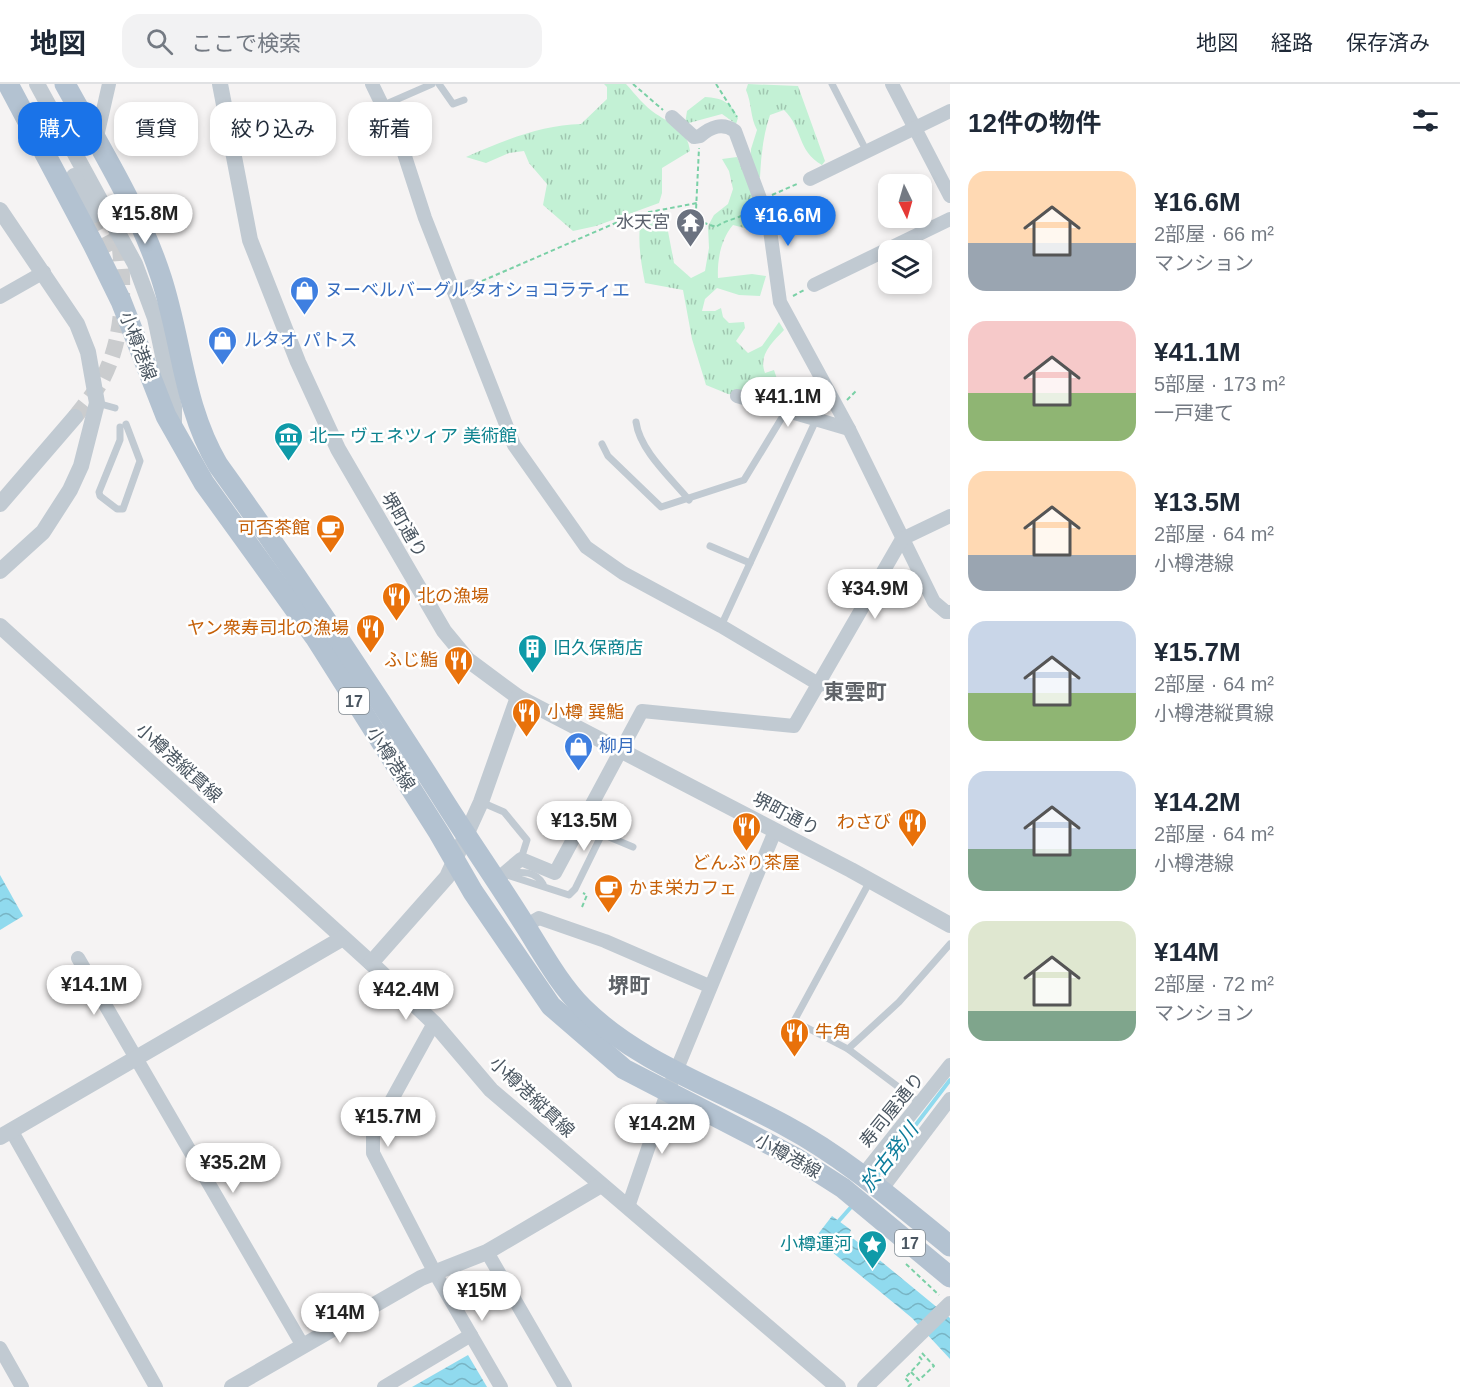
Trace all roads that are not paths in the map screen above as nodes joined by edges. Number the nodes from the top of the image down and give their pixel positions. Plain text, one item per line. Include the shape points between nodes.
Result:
1 (8, 84) edge
2 (24, 84) edge
3 (37, 84) edge
4 (48, 84) edge
5 (65, 84) edge
6 (109, 84) edge
7 (220, 84) edge
8 (372, 84) edge
9 (432, 84) edge
10 (439, 84) edge
11 (832, 84) edge
12 (892, 84) edge
13 (464, 100) dead end
14 (75, 102) edge
15 (382, 102) edge
16 (391, 102) edge
17 (950, 111) edge
18 (102, 115) edge
19 (672, 117) road end
20 (916, 128) junction
21 (867, 152) junction
22 (102, 153) edge
23 (403, 156) edge
24 (810, 179) road end
25 (950, 196) edge
26 (113, 204) tunnel mouth
27 (0, 210) edge
28 (94, 215) tunnel mouth
29 (950, 219) edge
30 (44, 272) junction
31 (814, 285) road end
32 (471, 286) road end
33 (455, 293) junction
34 (0, 297) edge
35 (737, 396) dead end
36 (786, 411) junction
37 (75, 417) tunnel mouth
38 (816, 420) junction
39 (636, 422) dead end
40 (123, 426) joint
41 (849, 429) junction
42 (175, 432) junction
43 (602, 444) dead end
44 (689, 500) junction
45 (0, 504) edge
46 (950, 516) edge
47 (902, 538) junction
48 (710, 546) dead end
49 (750, 563) junction
50 (0, 571) edge
51 (950, 612) edge
52 (0, 626) edge
53 (721, 626) junction
54 (820, 686) junction
55 (518, 697) junction
56 (621, 749) junction
57 (481, 802) junction
58 (775, 831) junction
59 (465, 838) junction
60 (633, 847) dead end
61 (522, 859) junction
62 (455, 862) junction
63 (500, 877) junction
64 (870, 880) junction
65 (950, 925) edge
66 (525, 926) junction
67 (343, 938) junction
68 (950, 945) edge
69 (78, 958) dead end
70 (371, 963) junction
71 (710, 986) junction
72 (434, 1023) junction
73 (848, 1049) junction
74 (136, 1058) junction
75 (950, 1065) edge
76 (675, 1072) junction
77 (667, 1093) junction
78 (950, 1099) edge
79 (921, 1104) junction
80 (6, 1133) edge
81 (862, 1176) junction
82 (601, 1185) junction
83 (881, 1190) junction
84 (628, 1207) junction
85 (950, 1246) edge
86 (487, 1252) junction
87 (435, 1273) junction
88 (950, 1276) edge
89 (948, 1305) edge
90 (471, 1335) junction
91 (303, 1346) junction
92 (0, 1348) edge
93 (22, 1387) edge
94 (156, 1387) edge
95 (232, 1387) edge
96 (384, 1387) edge
97 (501, 1387) edge
98 (565, 1387) edge
99 (838, 1387) edge
100 (865, 1387) edge

1 - 42 main road, 小樽港線 / 17 via 121,301 151,382
2 - 28 street
3 - 42 street via 135,264 155,318 174,407
4 - 26 street
5 - 14 main road, 小樽港線 / 17
6 - 18 street
7 - 55 street, 堺町通り via 256,256 338,449 444,631 468,660
8 - 15 street
9 - 16 lane
10 - 13 lane via 453,104
11 - 21 lane
12 - 20 street
17 - 20 street
19 - 41 street via 694,137 719,126 735,131 769,223 780,302
20 - 21 street
20 - 25 street
21 - 24 street
22 - 59 main road, 小樽港線 / 17 via 148,242 160,275 202,438 346,647
23 - 33 street
27 - 30 street
29 - 31 street
30 - 34 street
30 - 50 street via 77,324 105,408 56,514 43,532
32 - 33 street
33 - 53 street via 514,445 586,547 622,573
35 - 36 street
36 - 38 street
36 - 44 lane via 744,480
37 - 45 street
38 - 41 street
38 - 49 lane
39 - 44 lane via 642,441
40 - 40 lane via 140,460 123,508 117,509 99,492
41 - 47 street
42 - 62 main road, 小樽港線 / 17 via 204,483 315,637
43 - 44 lane via 608,456 661,507
46 - 47 street
47 - 51 street via 934,602
47 - 54 street
48 - 49 lane
49 - 53 lane
52 - 67 street, 小樽港縦貫線
53 - 54 street
54 - 56 street via 794,726 642,711
55 - 56 street, 堺町通り
55 - 57 street
56 - 58 street, 堺町通り
56 - 61 street via 555,873
57 - 59 street
57 - 61 lane via 504,812 527,840
58 - 64 street, 堺町通り
58 - 71 street
59 - 62 street
59 - 63 main road, 小樽港線 / 17
60 - 63 lane via 602,834 569,895 525,872
61 - 63 street
62 - 70 street via 447,877
62 - 77 main road, 小樽港線 / 17 via 551,1005 624,1069
63 - 66 main road, 小樽港線 / 17
64 - 65 street, 堺町通り
64 - 73 lane via 794,1021
66 - 71 street via 539,918
66 - 76 main road, 小樽港線 / 17 via 582,1007 617,1036
67 - 70 street, 小樽港縦貫線
67 - 74 street
68 - 73 lane
69 - 74 street
70 - 72 street, 小樽港縦貫線
71 - 76 street
72 - 82 street, 小樽港縦貫線 via 491,1090
72 - 87 street via 373,1134 373,1153
73 - 79 lane
74 - 80 street
74 - 91 street
75 - 79 street, 寿司屋通り
76 - 77 street
76 - 81 main road, 小樽港線 / 17 via 787,1126
77 - 84 street
77 - 88 main road, 小樽港線 / 17 via 796,1158 843,1188
78 - 83 street
79 - 81 street, 寿司屋通り
80 - 94 street
81 - 83 main road, 小樽港線 / 17
82 - 84 street, 小樽港縦貫線
82 - 86 street
83 - 85 main road, 小樽港線 / 17
84 - 99 street, 小樽港縦貫線
86 - 87 street
86 - 98 street
87 - 90 street
87 - 91 street
89 - 100 street
90 - 96 street
90 - 97 street
91 - 95 street
92 - 93 street

